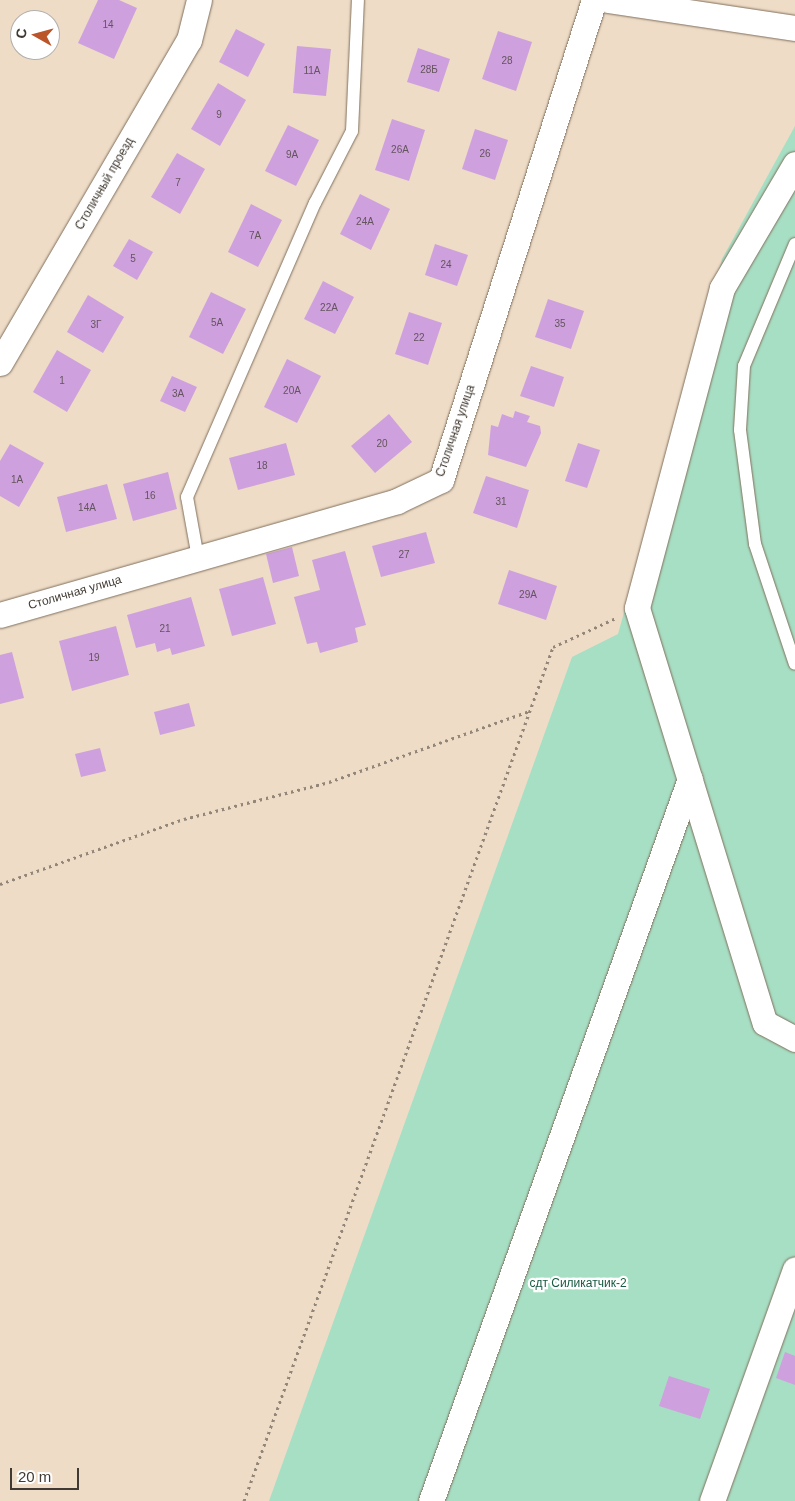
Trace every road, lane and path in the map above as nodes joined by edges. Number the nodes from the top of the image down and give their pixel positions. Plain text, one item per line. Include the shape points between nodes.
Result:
1 (199, 0) edge
2 (358, 0) edge
3 (594, 0) edge
4 (608, 0) edge
5 (795, 28) edge
6 (795, 164) edge
7 (795, 244) edge
8 (0, 363) edge
9 (198, 558) junction
10 (637, 608) junction
11 (0, 614) edge
12 (795, 664) edge
13 (530, 711) junction
14 (690, 780) junction
15 (0, 884) edge
16 (795, 1039) edge
17 (795, 1269) edge
18 (244, 1501) edge
19 (431, 1501) edge
20 (712, 1501) edge

1 - 8 street, Столичный проезд via 189,40
2 - 9 lane via 352,131 314,203 187,497
3 - 9 street, Столичная улица via 441,480 397,500
4 - 5 street
6 - 10 street via 722,288
7 - 12 lane via 744,366 740,430 755,544
9 - 11 street, Столичная улица
10 - 13 path via 553,647
10 - 14 street
13 - 15 path via 329,782 184,819
13 - 18 path
14 - 16 street via 765,1023
14 - 19 street
17 - 20 street

